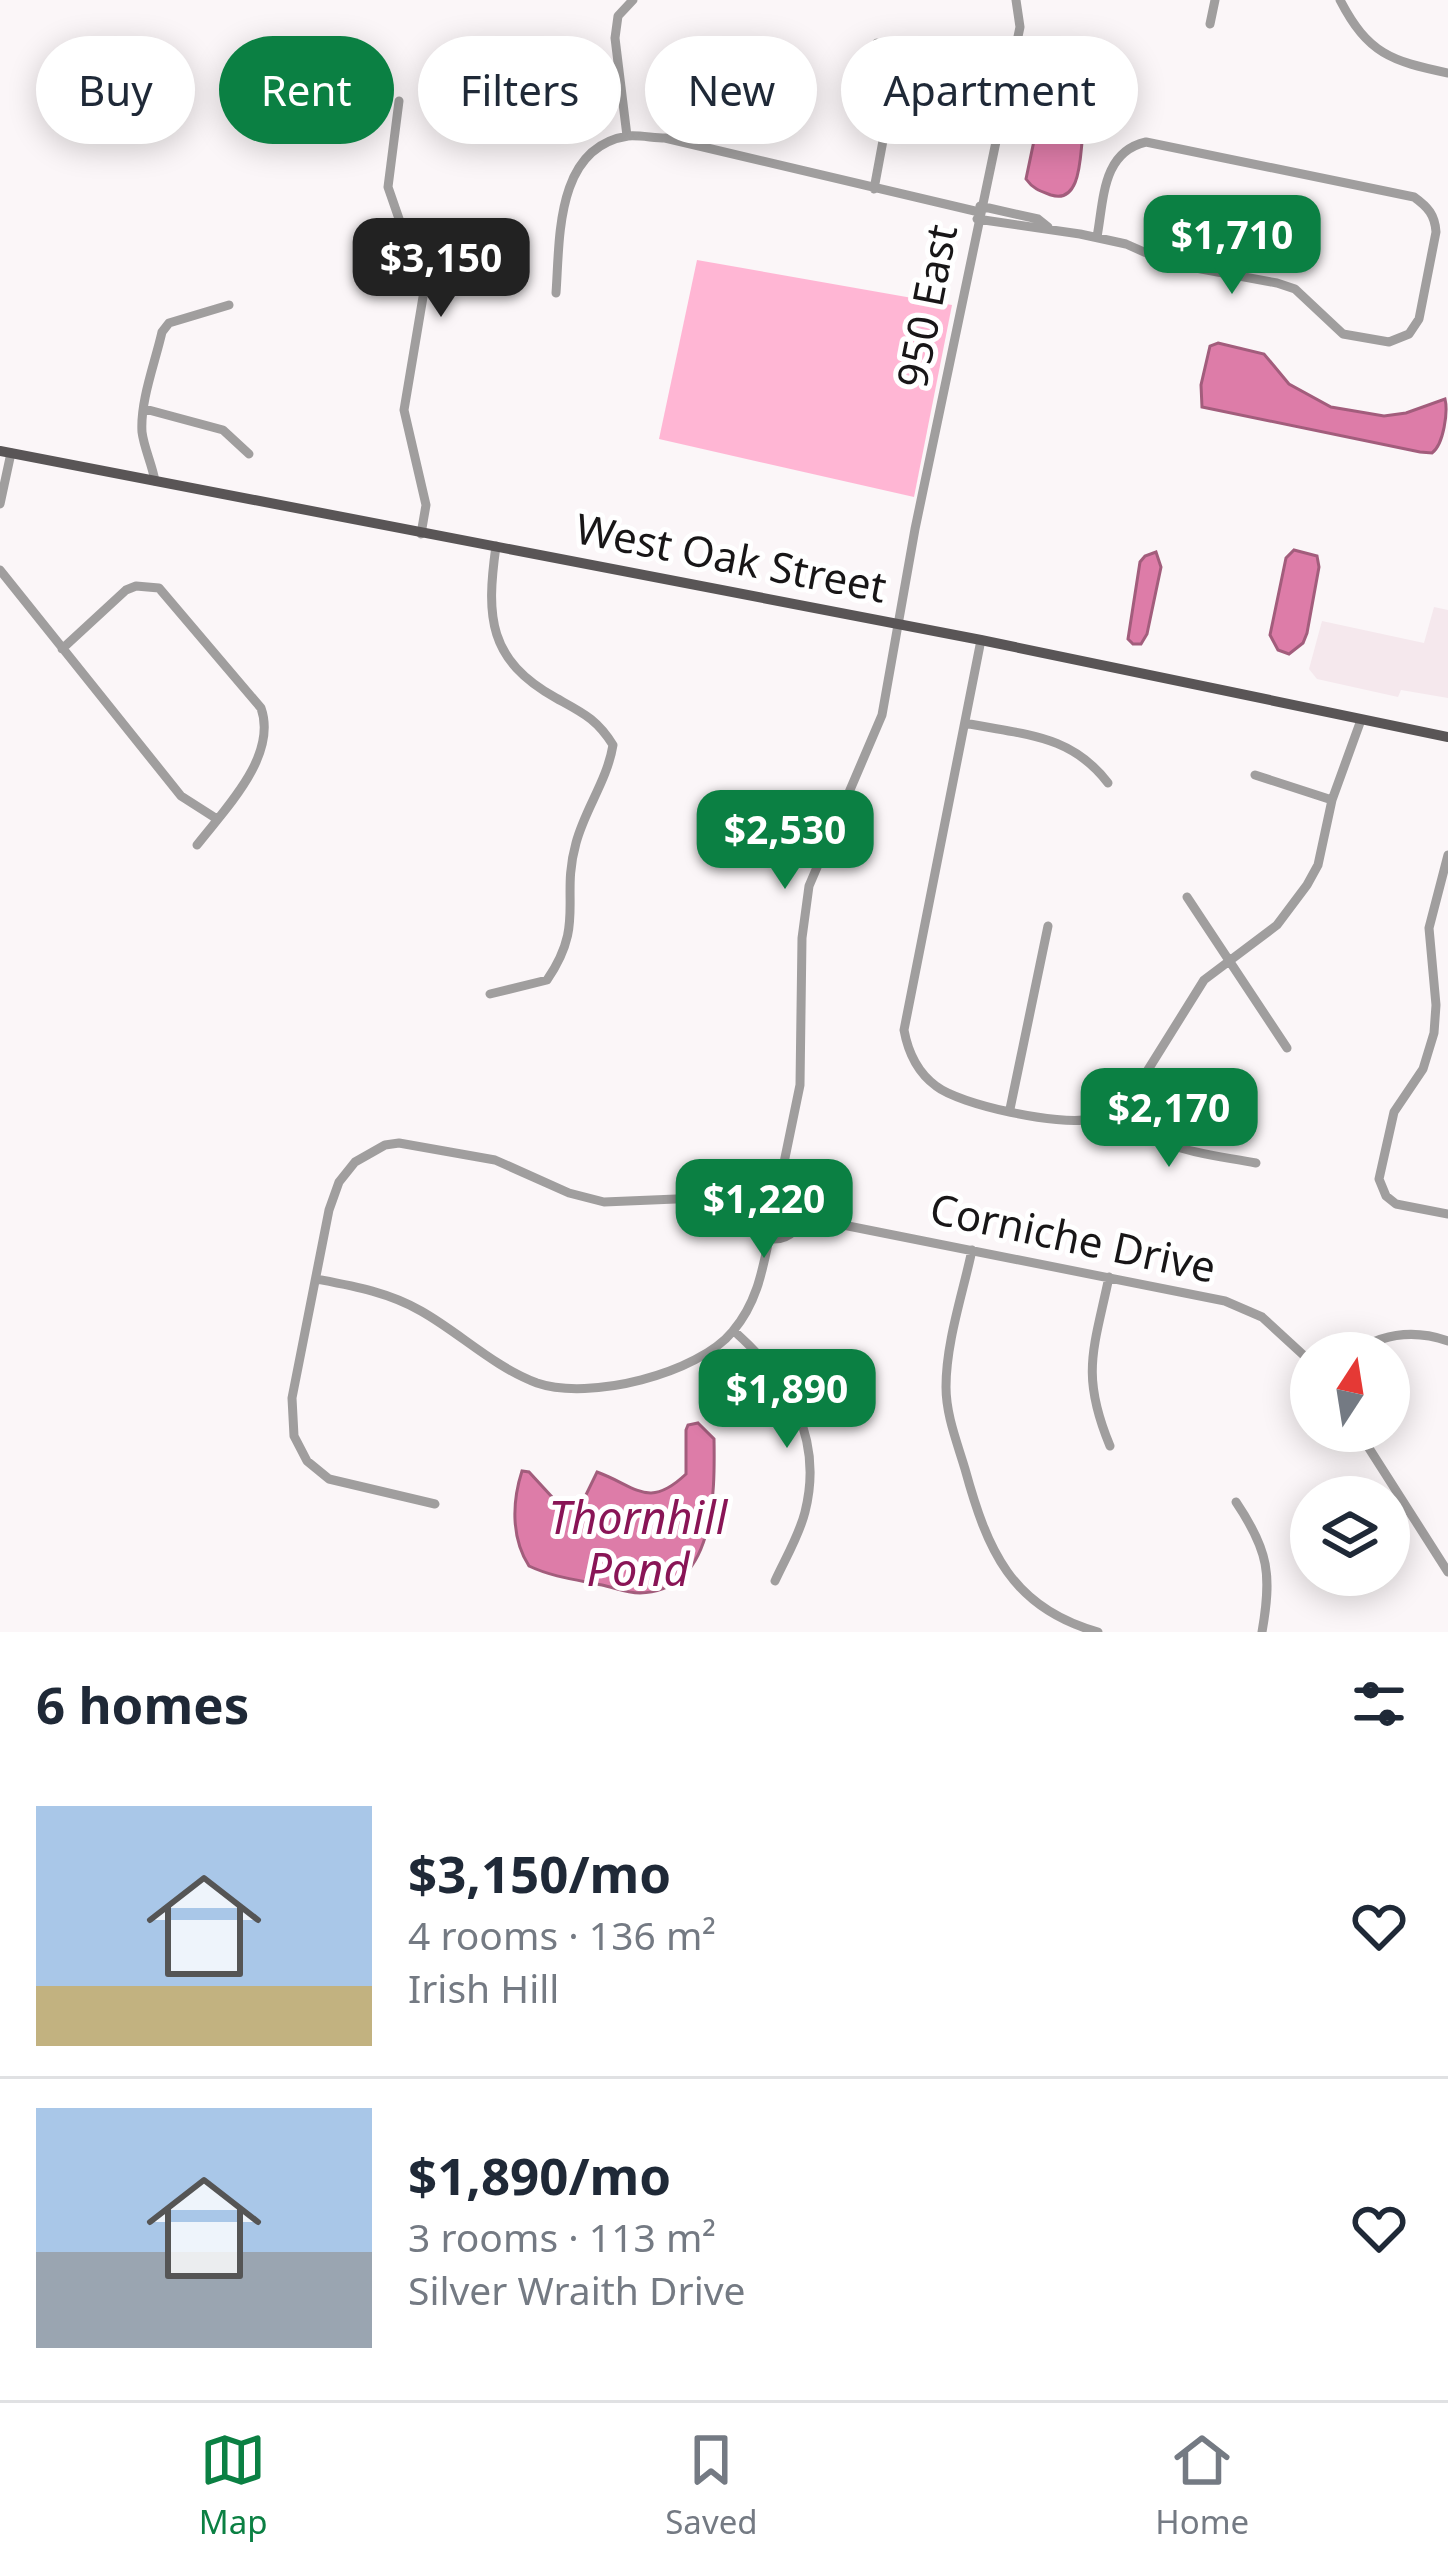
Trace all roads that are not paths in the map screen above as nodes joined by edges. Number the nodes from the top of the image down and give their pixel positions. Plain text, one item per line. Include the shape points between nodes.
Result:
1 (633, 0) edge
2 (1016, 0) edge
3 (1215, 0) edge
4 (1340, 0) edge
5 (1210, 24) dead end
6 (1448, 73) edge
7 (399, 101) dead end
8 (627, 136) junction
9 (882, 144) edge
10 (874, 190) junction
11 (979, 212) junction
12 (1097, 238) junction
13 (556, 293) dead end
14 (229, 305) dead end
15 (145, 409) junction
16 (6, 452) edge
17 (249, 454) dead end
18 (154, 481) junction
19 (0, 504) edge
20 (421, 534) junction
21 (496, 546) junction
22 (0, 570) edge
23 (897, 625) junction
24 (981, 640) junction
25 (62, 649) junction
26 (1361, 720) junction
27 (965, 723) junction
28 (1448, 737) edge
29 (1255, 775) dead end
30 (1108, 783) dead end
31 (1332, 800) junction
32 (217, 819) junction
33 (197, 845) dead end
34 (1448, 855) edge
35 (1187, 897) dead end
36 (1432, 905) junction
37 (1448, 909) edge
38 (1048, 926) dead end
39 (1229, 961) junction
40 (1431, 963) junction
41 (1448, 964) edge
42 (490, 994) dead end
43 (1434, 1033) junction
44 (1448, 1036) edge
45 (1287, 1048) dead end
46 (1010, 1109) junction
47 (1119, 1109) junction
48 (1256, 1163) dead end
49 (780, 1181) junction
50 (746, 1204) junction
51 (1448, 1214) edge
52 (803, 1216) junction
53 (769, 1239) junction
54 (972, 1250) junction
55 (1109, 1277) junction
56 (316, 1279) junction
57 (734, 1331) junction
58 (1410, 1335) edge
59 (1448, 1341) edge
60 (1290, 1343) edge
61 (1110, 1446) dead end
62 (1371, 1452) edge
63 (1236, 1502) dead end
64 (435, 1504) dead end
65 (1448, 1572) edge
66 (775, 1581) dead end
67 (1098, 1632) edge
68 (1262, 1632) edge

1 - 8 street via 618,16 616,38
2 - 11 street, 950 East via 1020,27
3 - 5 street
4 - 6 street via 1377,51
7 - 20 street via 388,187 424,291 404,410 426,505
8 - 10 street via 665,138
8 - 13 street via 587,158 571,179
9 - 10 street
10 - 11 street
11 - 12 street
11 - 23 street, 950 East
12 - 12 street via 1112,163 1146,142 1401,193 1435,220 1419,319 1401,339 1343,334 1295,289 1277,283 1168,263
14 - 15 street via 169,323
15 - 17 street via 223,430
15 - 18 street via 142,437
16 - 18 main road, West Oak Street
16 - 19 street
18 - 20 main road, West Oak Street
20 - 21 main road, West Oak Street
21 - 23 main road, West Oak Street
21 - 42 street via 492,628 508,661 599,722 613,746 576,842 571,935 561,959 547,980
22 - 25 street
23 - 24 main road, West Oak Street
23 - 49 street, 950 East via 882,715 809,886 800,1085
24 - 26 main road, West Oak Street
24 - 27 street
25 - 32 street via 181,796
25 - 32 street via 126,590 147,585 169,595 266,720 241,788
26 - 28 main road, West Oak Street
26 - 31 street
27 - 30 street via 1074,748
27 - 46 street via 904,1030 915,1063 939,1089
29 - 31 street
31 - 39 street via 1307,885 1277,925
32 - 33 street
34 - 36 street
35 - 39 street
36 - 37 street
36 - 40 street
38 - 46 street
39 - 45 street
39 - 47 street via 1193,994
40 - 41 street
40 - 43 street
43 - 44 street
43 - 51 street via 1423,1070 1394,1112 1379,1179 1396,1204
46 - 47 street via 1076,1121
47 - 48 street via 1162,1144
49 - 50 street via 759,1186
49 - 52 street via 798,1192
50 - 53 street via 748,1224
50 - 56 street via 591,1200 482,1156 385,1145 339,1182
52 - 53 street via 791,1234
52 - 54 street, Corniche Drive
53 - 57 street via 756,1293
54 - 55 street, Corniche Drive
54 - 67 street via 946,1386 981,1526 1027,1595
55 - 60 street, Corniche Drive via 1225,1301 1262,1317
55 - 61 street via 1091,1387
56 - 57 street via 406,1303 553,1388 609,1386 678,1367
56 - 64 street via 292,1398 300,1449 345,1486
57 - 66 street via 782,1381 808,1442 804,1517
58 - 59 street
62 - 65 street
63 - 68 street via 1268,1563

